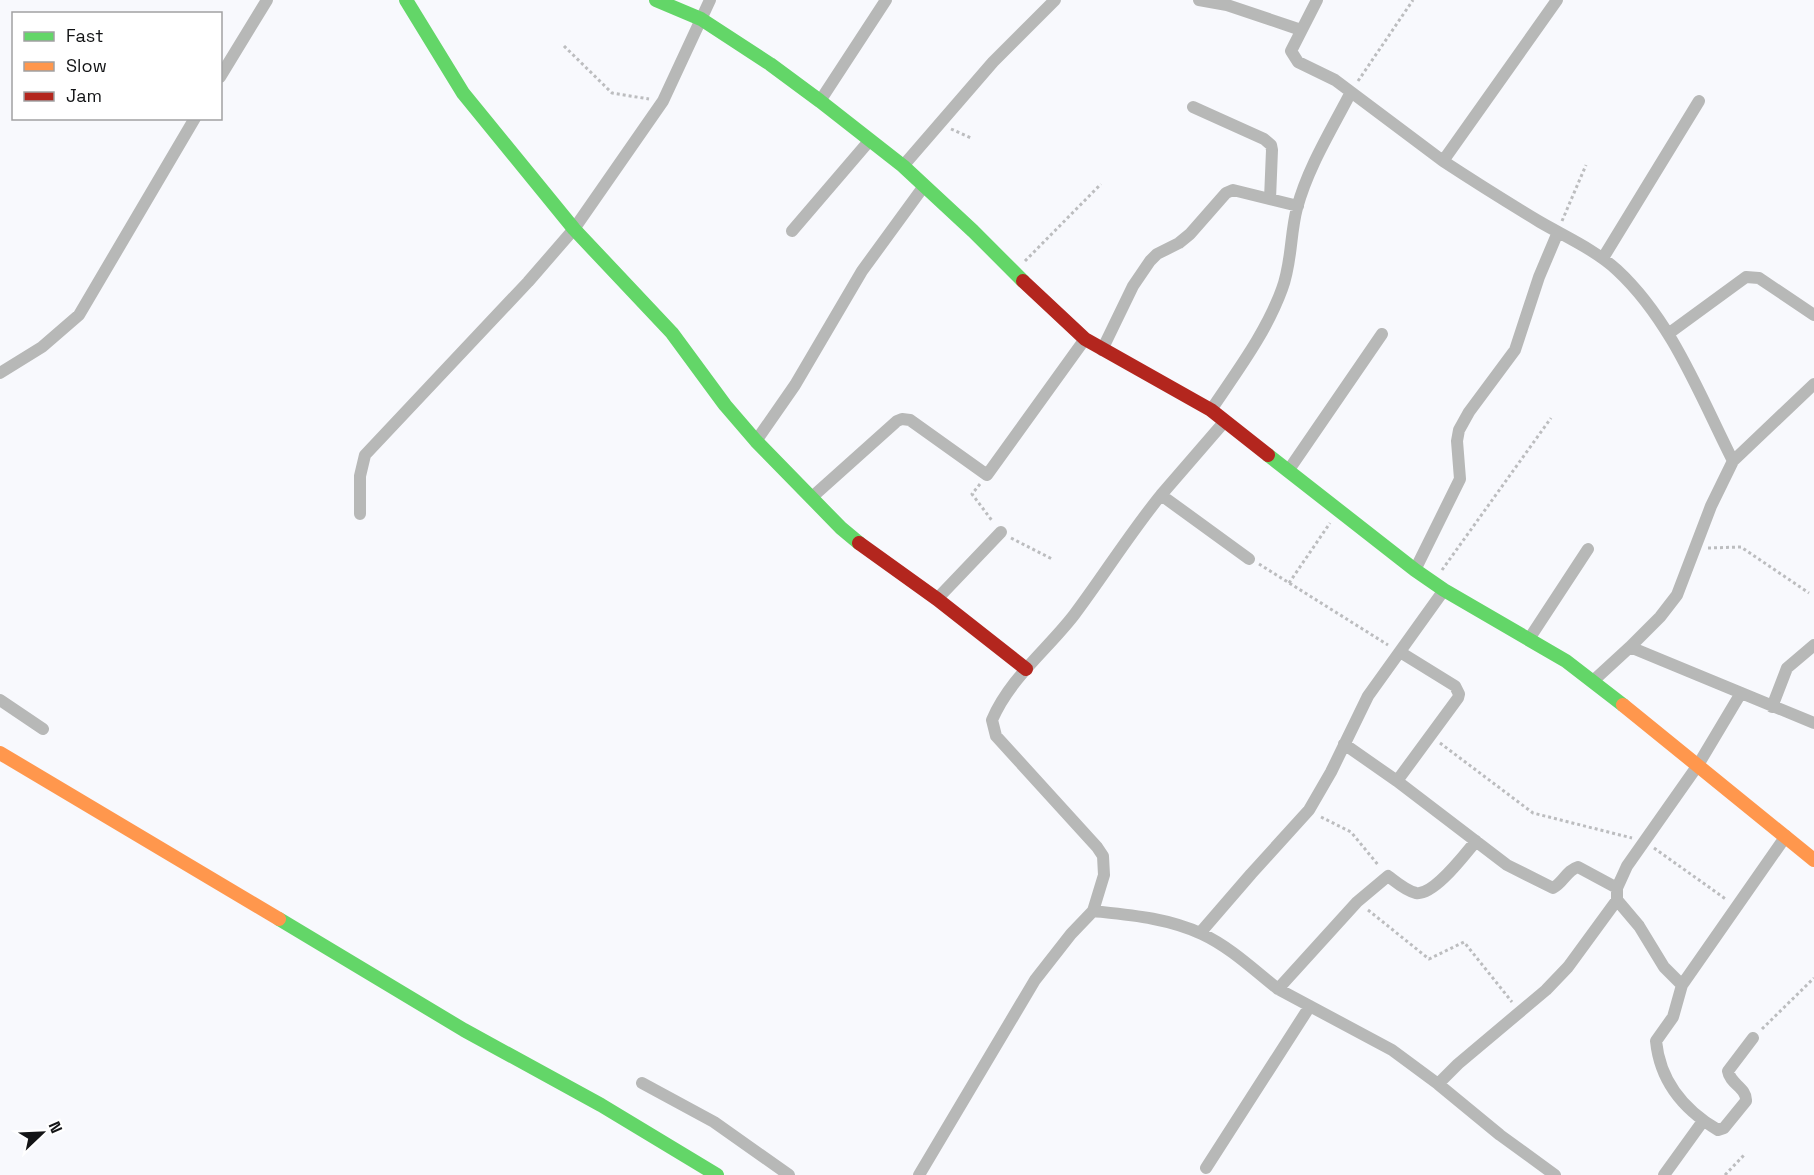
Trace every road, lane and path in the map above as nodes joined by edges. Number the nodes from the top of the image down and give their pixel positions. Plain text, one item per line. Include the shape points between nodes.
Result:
1 (267, 0) edge
2 (406, 0) edge
3 (656, 0) edge
4 (710, 0) edge
5 (886, 0) edge
6 (1055, 0) edge
7 (1198, 0) edge
8 (1317, 0) edge
9 (1413, 0) edge
10 (1557, 0) edge
11 (1220, 1) edge
12 (700, 19) junction
13 (1302, 30) junction
14 (564, 46) dead end
15 (222, 74) edge
16 (1351, 92) junction
17 (663, 101) junction
18 (820, 101) junction
19 (1699, 101) dead end
20 (1193, 107) dead end
21 (194, 120) edge
22 (939, 123) junction
23 (971, 138) dead end
24 (870, 140) junction
25 (1443, 161) junction
26 (1586, 165) dead end
27 (903, 166) junction
28 (1101, 184) dead end
29 (924, 186) junction
30 (1270, 199) junction
31 (1298, 206) junction
32 (574, 229) junction
33 (792, 231) dead end
34 (1558, 232) junction
35 (1603, 258) junction
36 (1013, 273) junction
37 (1814, 315) edge
38 (1382, 334) dead end
39 (1668, 334) junction
40 (1085, 339) junction
41 (1102, 350) junction
42 (0, 373) edge
43 (1814, 384) edge
44 (1211, 410) junction
45 (1551, 418) dead end
46 (1225, 421) junction
47 (756, 441) junction
48 (1733, 461) junction
49 (1288, 471) junction
50 (987, 475) junction
51 (1161, 495) junction
52 (811, 498) junction
53 (1338, 512) junction
54 (360, 514) dead end
55 (1001, 532) junction
56 (1696, 548) junction
57 (1588, 549) dead end
58 (1052, 559) dead end
59 (1249, 559) joint
60 (1414, 570) junction
61 (1290, 582) junction
62 (1438, 586) junction
63 (1809, 593) dead end
64 (937, 599) junction
65 (1529, 639) junction
66 (1814, 645) edge
67 (1630, 647) junction
68 (1400, 652) junction
69 (1026, 669) junction
70 (1593, 681) junction
71 (1741, 693) junction
72 (0, 700) edge
73 (1772, 707) junction
74 (1814, 723) edge
75 (43, 729) dead end
76 (1431, 736) junction
77 (1344, 744) junction
78 (0, 753) edge
79 (1698, 765) junction
80 (1397, 781) junction
81 (1309, 810) junction
82 (1786, 836) junction
83 (1476, 841) junction
84 (1643, 841) junction
85 (1814, 860) edge
86 (1388, 876) junction
87 (1617, 894) junction
88 (1357, 902) junction
89 (1736, 906) junction
90 (1093, 911) junction
91 (1200, 933) junction
92 (1814, 978) edge
93 (1682, 985) junction
94 (1278, 989) junction
95 (1310, 1005) junction
96 (1519, 1011) junction
97 (1753, 1038) joint
98 (642, 1083) dead end
99 (1438, 1084) junction
100 (1704, 1121) junction
101 (1745, 1154) dead end
102 (1206, 1168) dead end
103 (717, 1175) edge
104 (789, 1175) edge
105 (919, 1175) edge
106 (1555, 1175) edge
107 (1664, 1175) edge
108 (1725, 1175) edge

1 - 15 street
2 - 32 street via 463,93
3 - 12 street
4 - 12 street
5 - 18 street
6 - 22 street
7 - 11 street
8 - 13 street
9 - 16 path
10 - 25 street
11 - 13 street
12 - 17 street
12 - 18 street
13 - 16 street via 1291,51 1294,59
14 - 17 path via 612,93
16 - 25 street
16 - 31 street via 1316,159
17 - 32 street
18 - 24 street
19 - 35 street
20 - 30 street via 1271,145
21 - 42 street via 80,315 42,347
22 - 23 path
22 - 27 street
24 - 27 street
24 - 33 street
25 - 34 street
26 - 34 path
27 - 29 street
28 - 36 path
29 - 36 street
29 - 47 street via 862,271 795,385
30 - 31 street
30 - 41 street via 1229,191 1190,234 1153,257 1133,286
31 - 44 street via 1281,293 1264,330
32 - 47 street via 672,333
32 - 54 street via 365,454 360,476
34 - 35 street
34 - 60 street via 1515,350 1459,430 1460,479
35 - 39 street via 1633,286
36 - 40 street
37 - 39 street via 1751,276
38 - 49 street
39 - 48 street
40 - 41 street
40 - 50 street
41 - 44 street
43 - 48 street
44 - 46 street
45 - 62 path
46 - 49 street
46 - 51 street
47 - 52 street
48 - 56 street
49 - 53 street
50 - 52 street via 902,418
50 - 55 path via 972,494
51 - 59 street
51 - 69 street via 1075,613
52 - 64 street via 870,552
53 - 60 street
53 - 61 path
55 - 58 path
55 - 64 street
56 - 63 path via 1742,547
56 - 67 street via 1677,595
57 - 65 street
59 - 61 path
60 - 62 street
61 - 68 path
62 - 65 street
62 - 68 street
64 - 69 street
65 - 70 street
66 - 73 street via 1787,668
67 - 70 street
67 - 71 street
68 - 76 street via 1457,689 1458,698
68 - 77 street via 1368,696
69 - 90 street via 997,710 993,729 1102,856 1104,875
70 - 79 street
71 - 73 street
71 - 79 street
72 - 75 street
73 - 74 street
76 - 80 street
76 - 84 path via 1533,813
77 - 80 street
77 - 81 street
78 - 103 street via 464,1030 601,1105
79 - 82 street
79 - 84 street
80 - 83 street
81 - 86 path via 1351,832
81 - 91 street
82 - 85 street
82 - 89 street
83 - 86 street via 1426,891 1415,893
83 - 87 street via 1507,865 1550,888 1578,867
84 - 87 street via 1627,866
84 - 89 path
86 - 88 street
87 - 93 street via 1664,967
87 - 96 street via 1568,967
88 - 94 street
88 - 96 path via 1429,959 1464,942
89 - 93 street
90 - 91 street via 1162,920
90 - 105 street via 1035,980
91 - 94 street
92 - 97 path
93 - 100 street via 1673,1017 1656,1044 1660,1065 1672,1090
94 - 95 street
95 - 99 street via 1392,1050
95 - 102 street
96 - 99 street
97 - 100 street via 1728,1071 1728,1077 1746,1094 1746,1101 1722,1129
98 - 104 street via 714,1122
99 - 106 street
100 - 107 street
101 - 108 path

